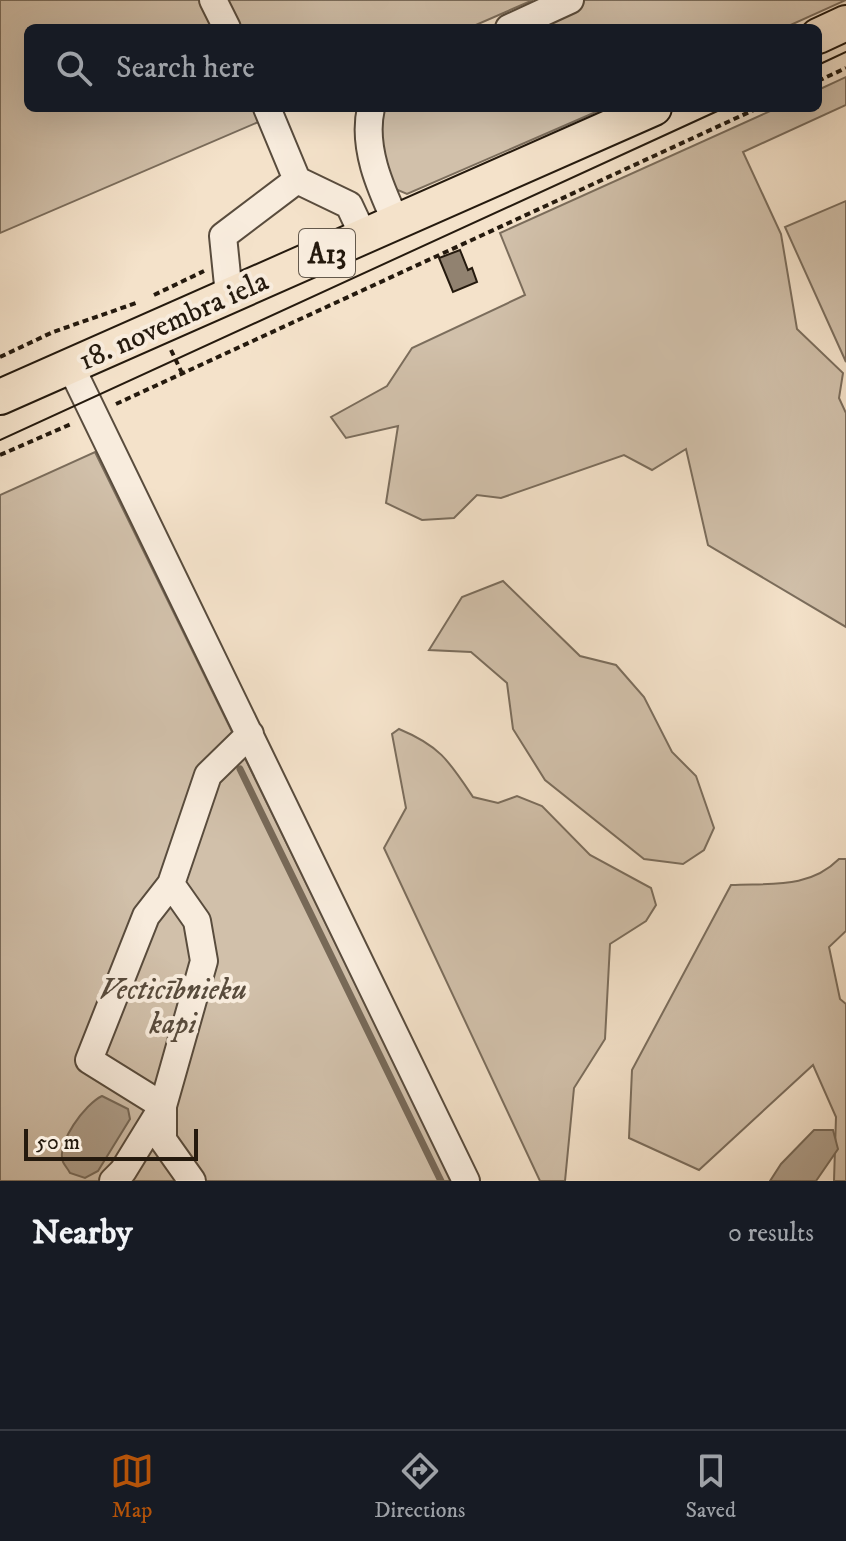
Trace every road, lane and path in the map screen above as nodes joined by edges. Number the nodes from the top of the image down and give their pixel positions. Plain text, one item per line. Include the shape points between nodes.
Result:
1 (213, 0) edge
2 (570, 0) edge
3 (846, 23) edge
4 (225, 24) edge
5 (518, 24) edge
6 (822, 34) edge
7 (846, 68) edge
8 (822, 79) edge
9 (269, 112) edge
10 (370, 112) edge
11 (645, 112) edge
12 (749, 112) edge
13 (297, 180) junction
14 (396, 222) junction
15 (364, 237) junction
16 (225, 260) junction
17 (229, 295) junction
18 (166, 338) dead end
19 (0, 357) edge
20 (70, 365) junction
21 (182, 373) junction
22 (0, 397) edge
23 (94, 414) junction
24 (0, 455) edge
25 (250, 734) junction
26 (171, 884) junction
27 (163, 1106) junction
28 (113, 1181) edge
29 (192, 1181) edge
30 (466, 1181) edge

1 - 4 lane
2 - 5 lane
3 - 6 main road
7 - 8 path
9 - 13 lane
10 - 14 lane via 367,125 377,181
11 - 14 main road, 18. novembra iela / A13
12 - 21 path
13 - 15 lane via 349,205
13 - 16 lane via 223,236
14 - 15 main road, 18. novembra iela / A13
15 - 17 main road, 18. novembra iela / A13
16 - 17 lane
16 - 19 path via 147,299
17 - 20 main road, 18. novembra iela / A13
18 - 21 path
20 - 22 main road, 18. novembra iela / A13
20 - 23 lane
21 - 23 path
23 - 24 path
23 - 25 lane
25 - 26 lane via 208,775
25 - 30 lane
26 - 27 lane via 197,921 204,961
26 - 27 lane via 146,916 89,1060
27 - 28 lane
27 - 29 lane via 163,1140

